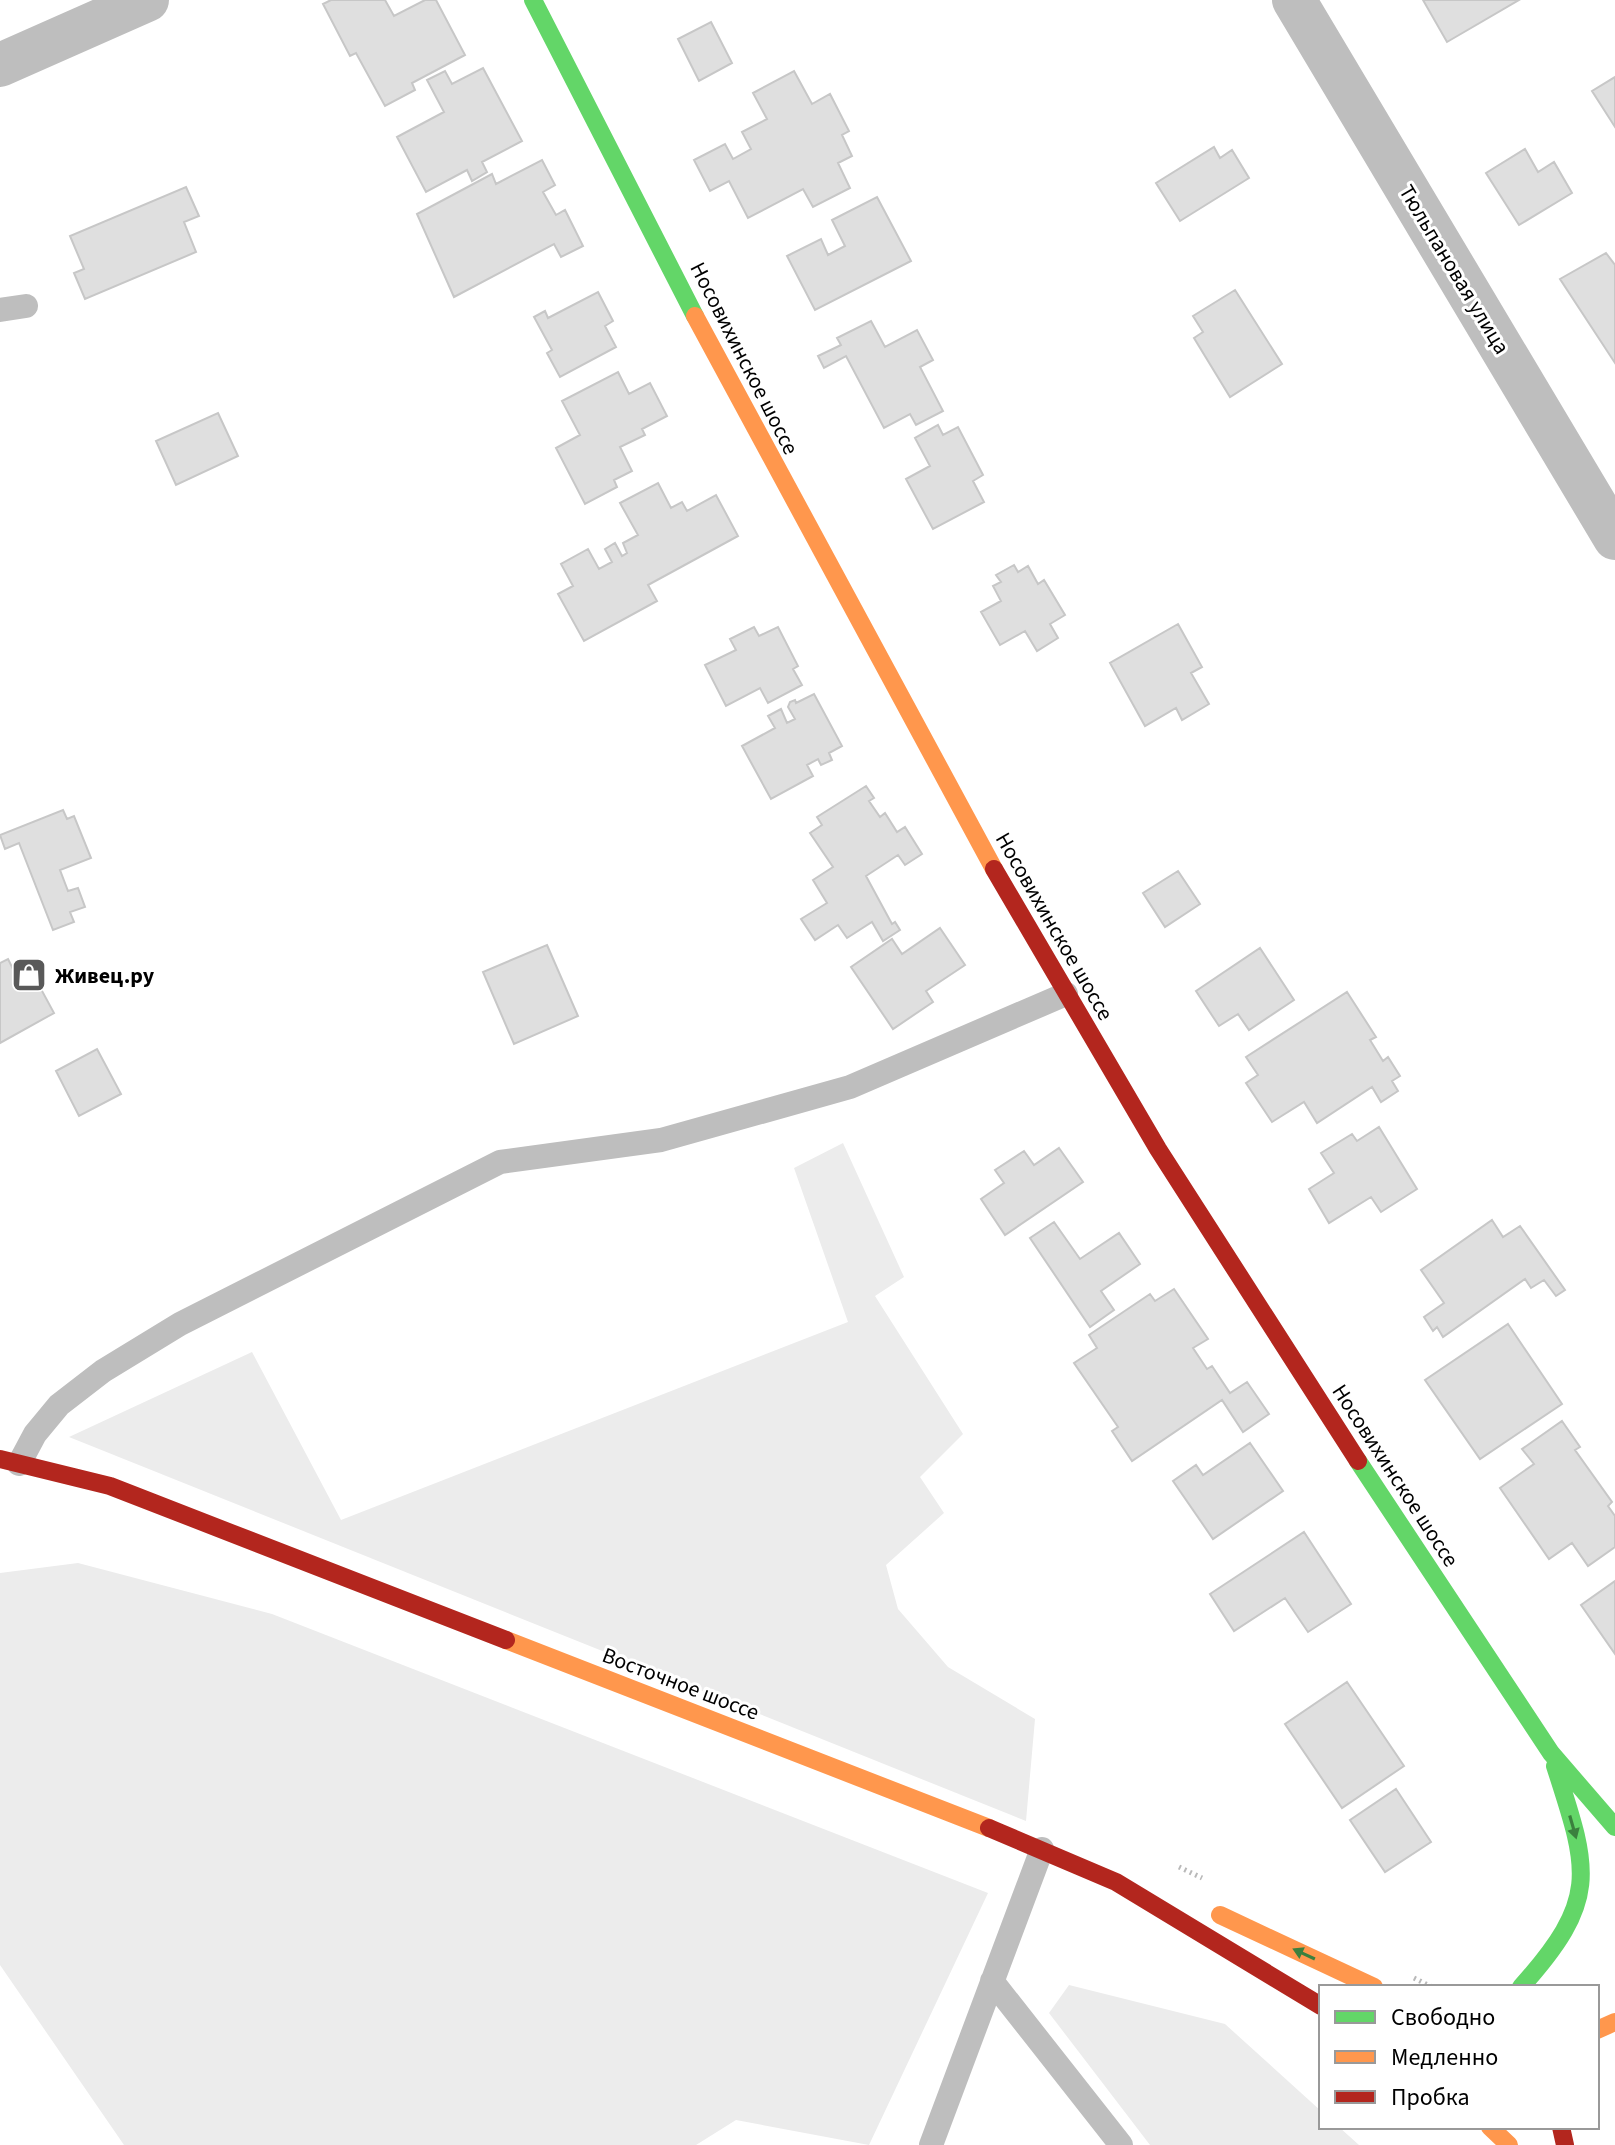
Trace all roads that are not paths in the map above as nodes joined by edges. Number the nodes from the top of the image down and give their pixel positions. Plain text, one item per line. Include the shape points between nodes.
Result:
1 (147, 0) edge
2 (533, 0) edge
3 (1294, 0) edge
4 (0, 65) edge
5 (26, 306) dead end
6 (0, 310) edge
7 (1615, 538) edge
8 (1066, 994) junction
9 (9, 1462) edge
10 (1551, 1753) junction
11 (1615, 1827) edge
12 (1042, 1849) junction
13 (1116, 1882) junction
14 (1182, 1898) dead end
15 (1208, 1910) dead end
16 (992, 1981) junction
17 (1370, 1985) edge
18 (1523, 1985) edge
19 (1319, 2005) edge
20 (1492, 2129) edge
21 (931, 2145) edge
22 (1121, 2145) edge
23 (1509, 2145) edge

1 - 4 street
2 - 8 main road, Носовихинское шоссе via 896,697
3 - 7 street, Тюльпановая улица
5 - 6 lane
8 - 9 lane via 850,1087 661,1140 500,1162 180,1324 103,1371 59,1405
8 - 10 main road, Носовихинское шоссе via 1245,1289
9 - 12 main road, Восточное шоссе via 110,1486
10 - 11 main road, Носовихинское шоссе
10 -> 18 main road via 1582,1858 1578,1891 1559,1943
12 - 13 main road, Восточное шоссе
12 - 16 lane
13 - 14 main road
13 - 19 main road, Восточное шоссе
17 -> 15 main road
16 - 21 lane
16 - 22 lane
20 - 23 main road

